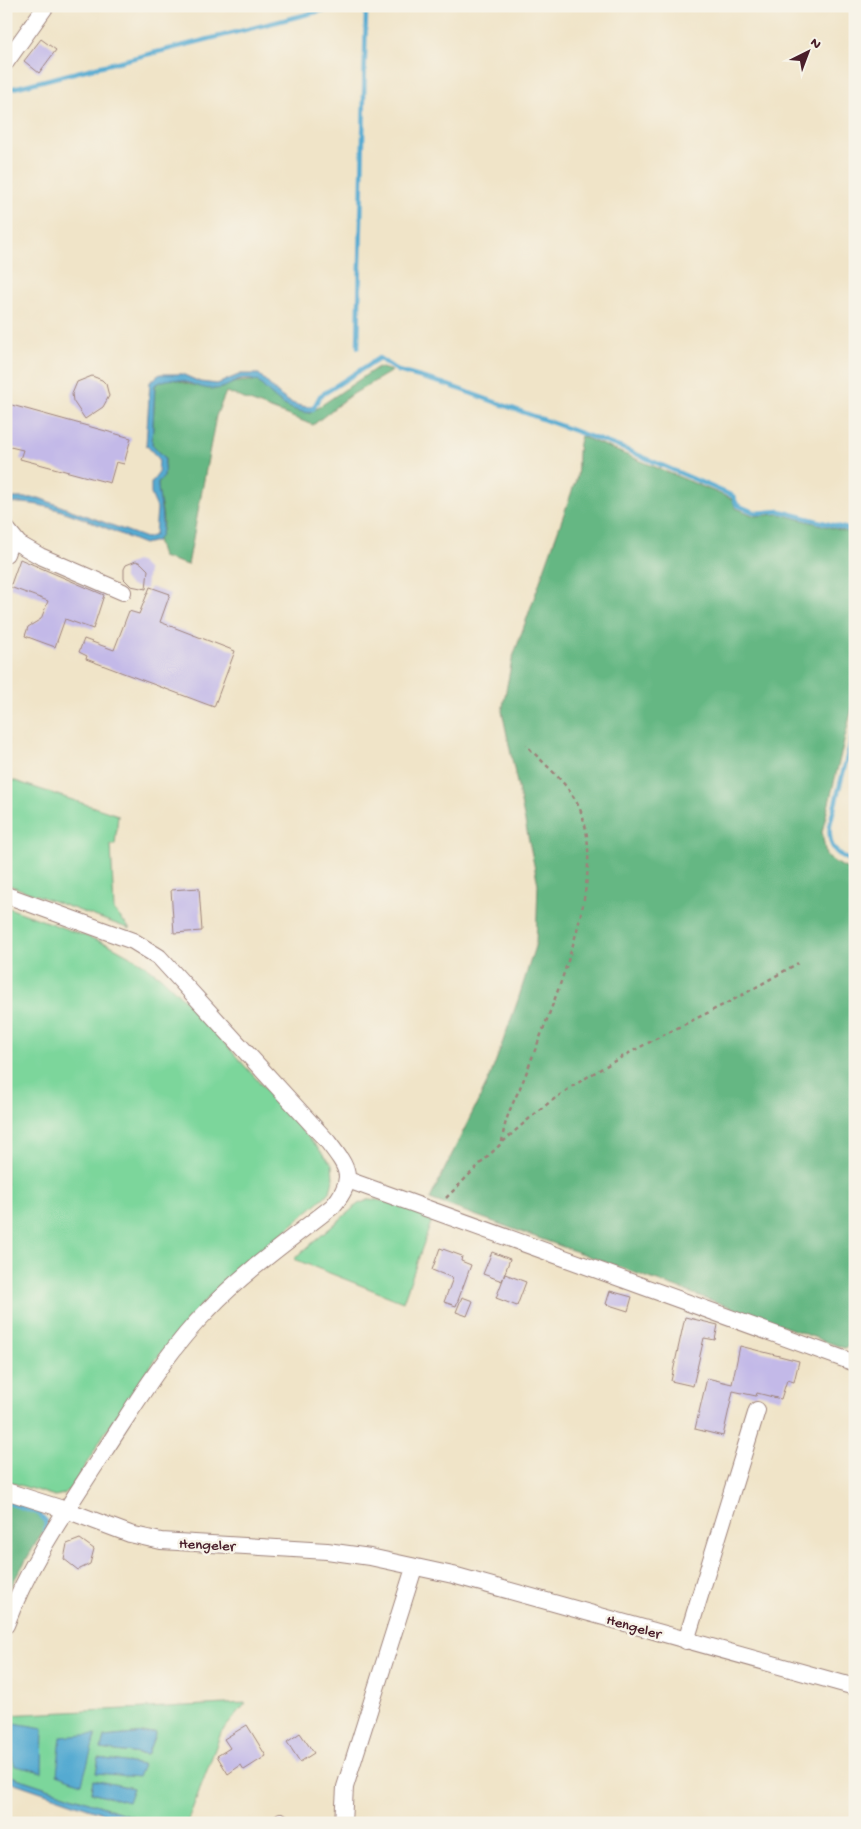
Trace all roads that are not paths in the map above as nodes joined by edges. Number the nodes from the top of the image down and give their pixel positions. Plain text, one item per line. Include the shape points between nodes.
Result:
1 (46, 6) edge
2 (6, 62) edge
3 (9, 533) edge
4 (6, 554) edge
5 (123, 592) dead end
6 (6, 895) edge
7 (348, 1180) junction
8 (855, 1362) edge
9 (757, 1410) dead end
10 (6, 1491) edge
11 (66, 1510) junction
12 (414, 1568) junction
13 (6, 1624) edge
14 (686, 1641) junction
15 (855, 1687) edge
16 (343, 1823) edge

1 - 2 street
3 - 4 street
3 - 5 street via 19,544 40,556
6 - 7 street via 133,940 159,957 328,1142 345,1165
7 - 8 street
7 - 11 street via 344,1192 333,1206 208,1310 130,1412
9 - 14 street
10 - 11 street, Hengeler
11 - 12 street, Hengeler via 130,1534 161,1540 318,1550 370,1557
11 - 13 street via 39,1555
12 - 14 street, Hengeler via 453,1575
12 - 16 street via 345,1786
14 - 15 street, Hengeler

